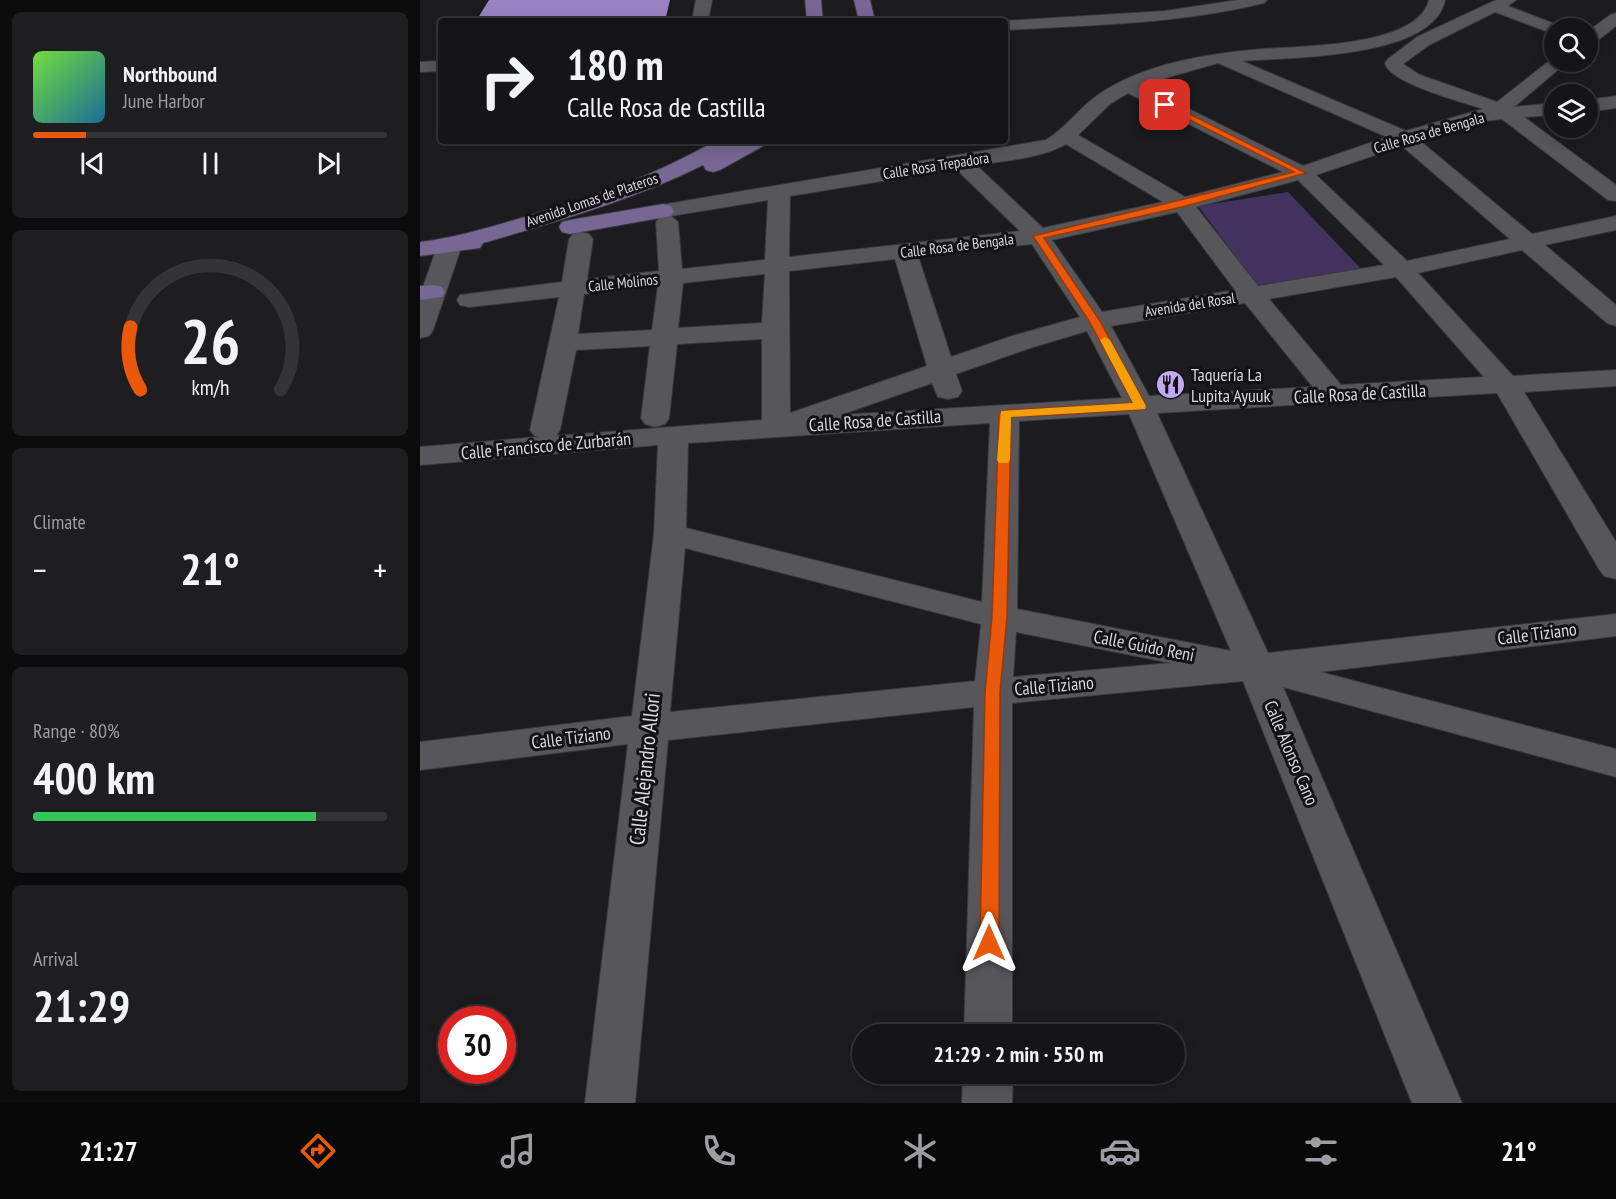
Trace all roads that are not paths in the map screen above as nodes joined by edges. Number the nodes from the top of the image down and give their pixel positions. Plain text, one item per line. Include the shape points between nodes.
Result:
1 (704, 0) edge
2 (813, 0) edge
3 (862, 0) edge
4 (1259, 0) edge
5 (1437, 0) edge
6 (1502, 4) edge
7 (1035, 5) dead end
8 (701, 18) edge
9 (815, 18) edge
10 (870, 18) edge
11 (1616, 18) edge
12 (1008, 23) edge
13 (1544, 23) edge
14 (1008, 24) edge
15 (1598, 32) edge
16 (1399, 35) junction
17 (1423, 41) junction
18 (1598, 44) edge
19 (1606, 47) dead end
20 (1219, 57) junction
21 (438, 66) edge
22 (420, 67) edge
23 (1548, 72) edge
24 (1126, 85) junction
25 (1616, 102) edge
26 (1598, 104) edge
27 (1544, 109) edge
28 (1503, 111) junction
29 (1066, 136) junction
30 (1405, 138) junction
31 (723, 144) edge
32 (753, 144) edge
33 (961, 162) junction
34 (1302, 173) junction
35 (779, 191) junction
36 (1616, 195) edge
37 (1182, 204) junction
38 (665, 217) junction
39 (1616, 223) edge
40 (1038, 236) junction
41 (581, 239) dead end
42 (1527, 242) junction
43 (450, 246) junction
44 (420, 249) edge
45 (905, 252) junction
46 (777, 267) junction
47 (1402, 269) junction
48 (671, 278) junction
49 (573, 289) junction
50 (426, 292) edge
51 (1252, 295) junction
52 (469, 300) dead end
53 (1616, 318) edge
54 (1095, 321) junction
55 (420, 330) edge
56 (775, 330) junction
57 (666, 336) junction
58 (564, 343) junction
59 (941, 372) junction
60 (1616, 378) edge
61 (1507, 386) junction
62 (1334, 395) junction
63 (1140, 406) junction
64 (1005, 414) junction
65 (955, 416) junction
66 (664, 427) junction
67 (776, 428) junction
68 (545, 430) dead end
69 (420, 456) edge
70 (670, 534) junction
71 (1616, 568) edge
72 (999, 617) junction
73 (1616, 625) edge
74 (1256, 667) junction
75 (993, 692) junction
76 (649, 728) junction
77 (420, 756) edge
78 (1616, 763) edge
79 (988, 1024) edge
80 (988, 1084) edge
81 (610, 1103) edge
82 (987, 1103) edge
83 (1437, 1103) edge

1 - 8 street
2 - 9 main road
3 - 10 main road
4 - 14 street via 1178,13
5 - 16 street, Calle Rosa Trepadora via 1430,16
6 - 13 street
6 - 17 street
7 - 12 street via 1024,16
11 - 15 street
16 - 17 street
16 - 20 street, Calle Rosa Trepadora via 1366,45
17 - 28 street via 1394,63 1395,68 1414,79
18 - 19 street
20 - 24 street, Calle Rosa Trepadora
20 - 30 street
21 - 22 street
23 - 28 street
24 - 29 street, Calle Rosa Trepadora via 1103,100
24 - 34 street
25 - 26 street
27 - 28 street, Calle Rosa de Bengala
28 - 30 street, Calle Rosa de Bengala
28 - 36 street
29 - 33 street, Calle Rosa Trepadora via 1053,144 1025,151
29 - 37 street
30 - 34 street, Calle Rosa de Bengala
30 - 42 street
31 - 43 main road, Avenida Lomas de Plateros via 624,192
32 - 38 main road, Avenida Lomas de Plateros via 659,190 654,200
33 - 35 street, Calle Rosa Trepadora
33 - 40 street, Calle Alonso Cano
34 - 37 street, Calle Rosa de Bengala
34 - 47 street
35 - 38 street, Calle Rosa Trepadora
35 - 46 street
37 - 40 street, Calle Rosa de Bengala
37 - 51 street
38 - 43 main road, Calle Rosa Trepadora
38 - 48 street, Calle Alejandro Allori
39 - 42 street, Avenida del Rosal
40 - 45 street, Calle Rosa de Bengala
40 - 54 street, Calle Alonso Cano
41 - 49 street
42 - 47 street, Avenida del Rosal
42 - 53 street
43 - 44 main road
43 - 50 street
45 - 46 street, Calle Rosa de Bengala
45 - 59 street
46 - 48 street, Calle Molinos
46 - 56 street
47 - 51 street, Avenida del Rosal
47 - 61 street
48 - 49 street, Calle Molinos
48 - 57 street, Calle Alejandro Allori
49 - 52 street, Calle Molinos
49 - 58 street
50 - 55 street
51 - 54 street, Avenida del Rosal
51 - 62 street
54 - 59 street, Avenida del Rosal via 1021,342
54 - 63 street, Calle Alonso Cano
56 - 57 street
56 - 67 street
57 - 58 street
57 - 66 street, Calle Alejandro Allori
58 - 68 street
59 - 65 street
59 - 67 street, Avenida del Rosal
60 - 61 street, Calle Rosa de Castilla
61 - 62 street, Calle Rosa de Castilla
61 - 71 street
62 - 63 street, Calle Rosa de Castilla
63 - 64 street, Calle Rosa de Castilla
63 - 74 street, Calle Alonso Cano
64 - 65 street, Calle Rosa de Castilla
64 - 72 street
65 - 67 street, Calle Rosa de Castilla
66 - 67 street, Calle Rosa de Castilla
66 - 69 street, Calle Francisco de Zurbarán
66 - 70 street, Calle Alejandro Allori
70 - 72 street, Calle Guido Reni
70 - 76 street, Calle Alejandro Allori
72 - 74 street, Calle Guido Reni
72 - 75 street
73 - 74 street, Calle Tiziano
74 - 75 street, Calle Tiziano
74 - 78 street, Calle Guido Reni
74 - 83 street, Calle Alonso Cano
75 - 76 street, Calle Tiziano
75 - 79 street
76 - 77 street, Calle Tiziano
76 - 81 street, Calle Alejandro Allori
80 - 82 street

